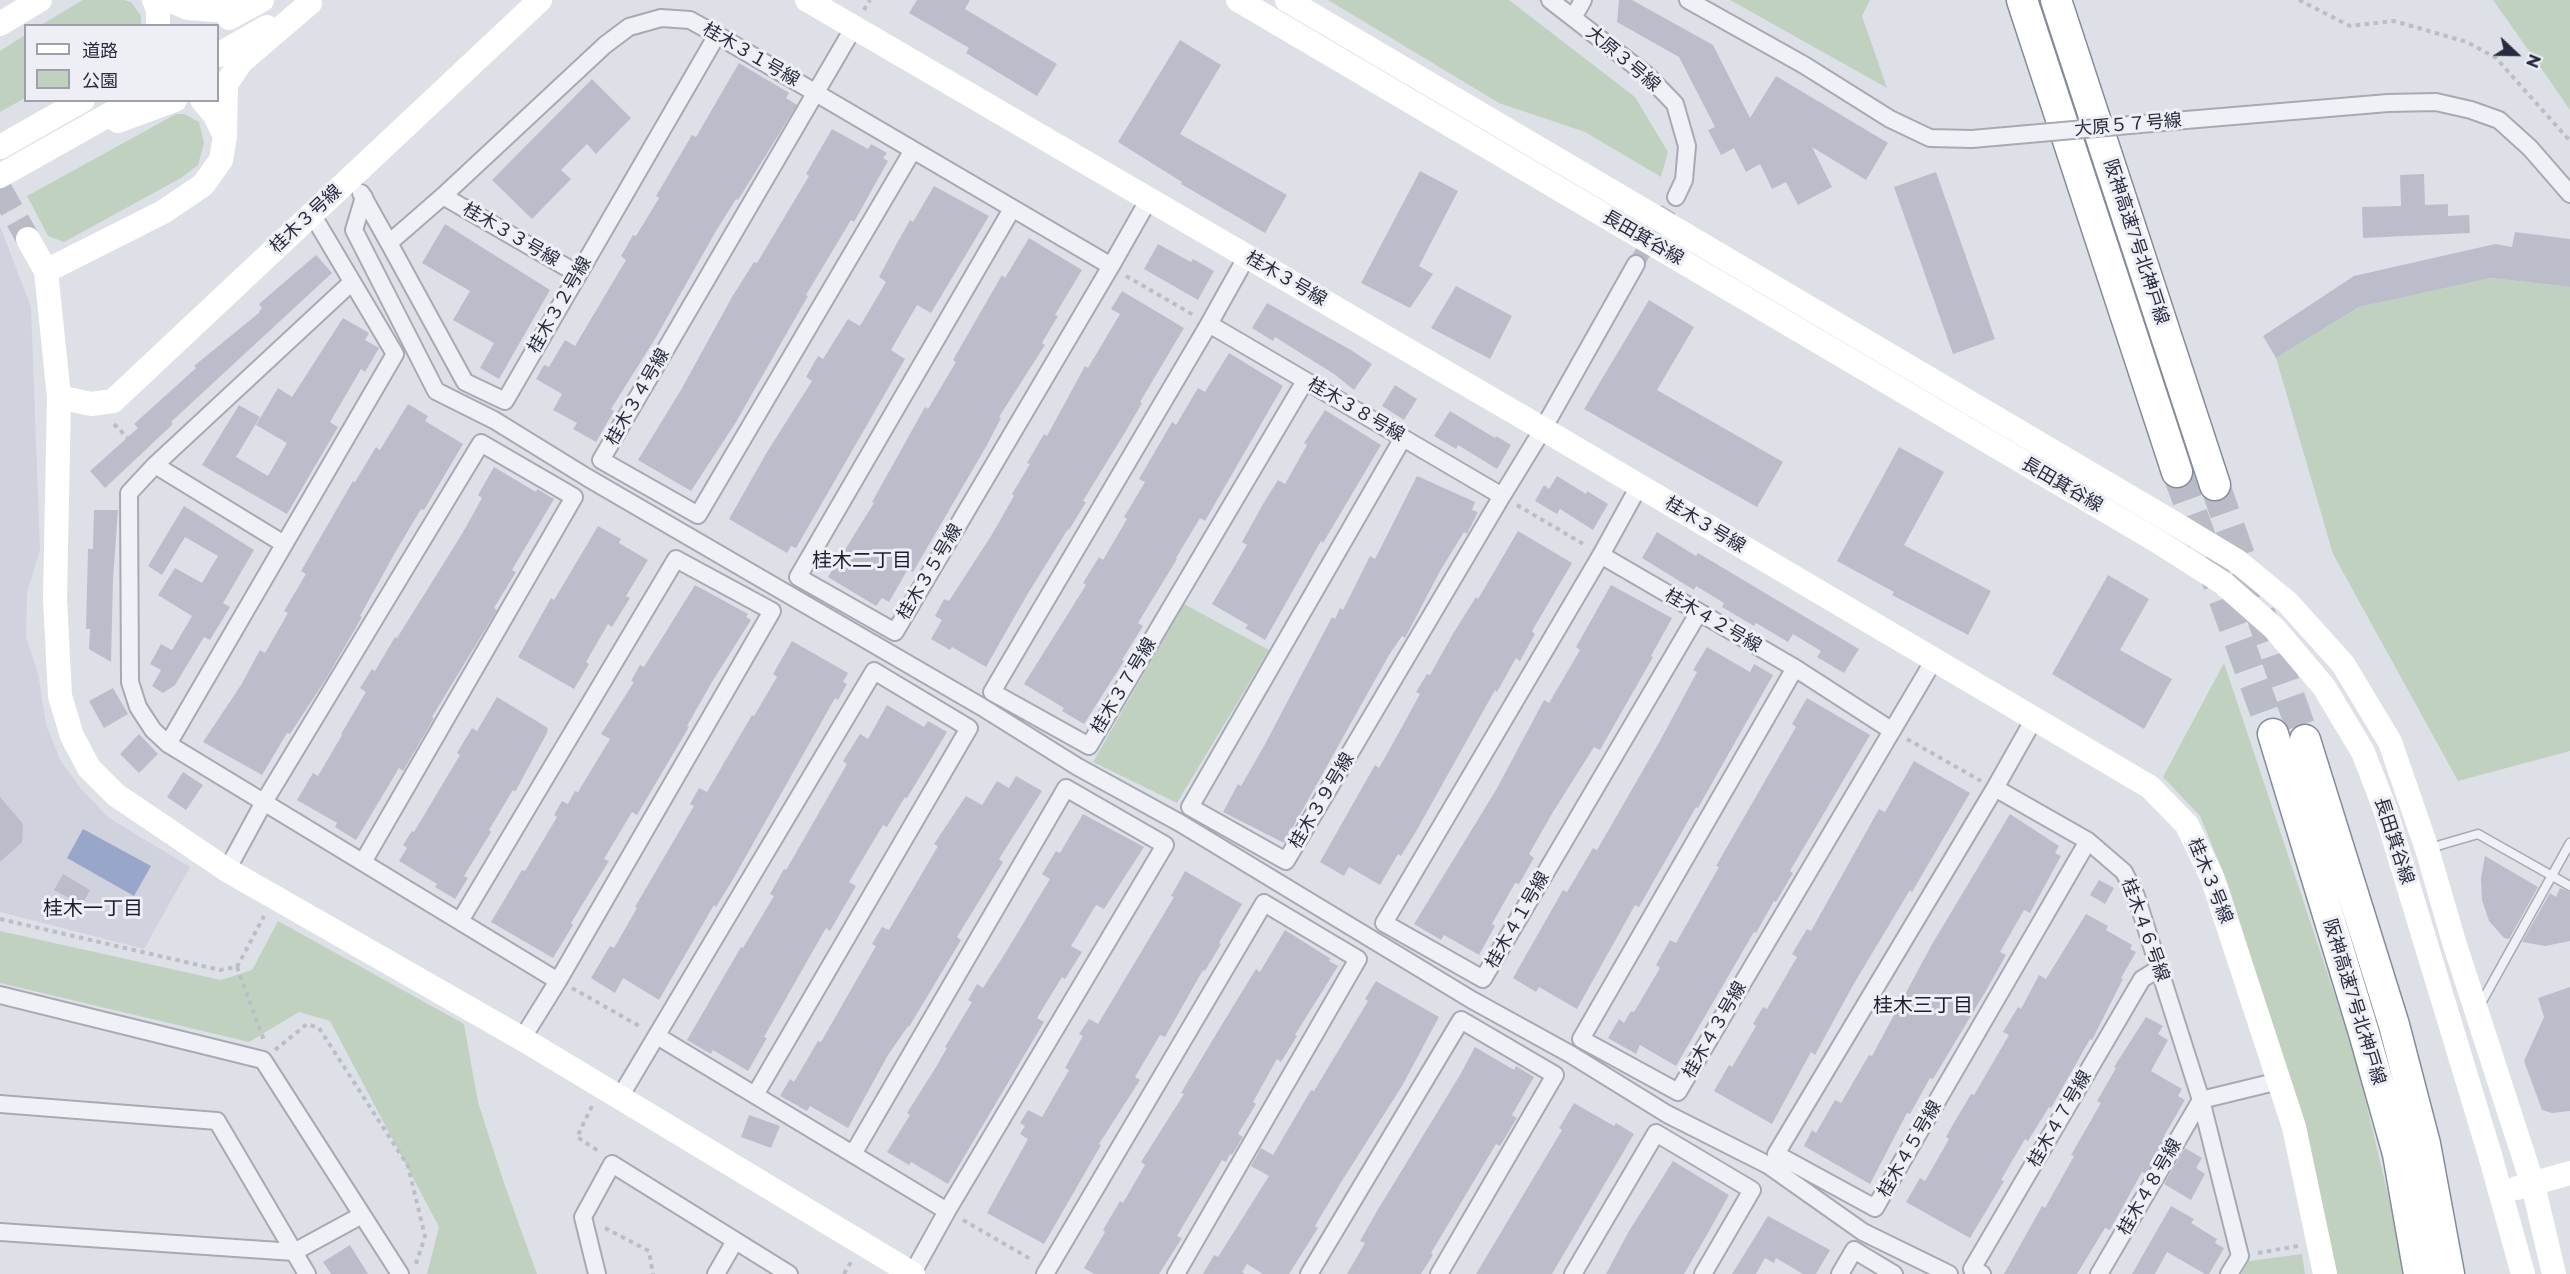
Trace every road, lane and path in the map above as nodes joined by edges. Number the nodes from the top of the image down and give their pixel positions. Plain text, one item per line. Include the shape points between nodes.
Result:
1 (40, 0) edge
2 (154, 0) edge
3 (169, 0) edge
4 (242, 0) edge
5 (262, 0) edge
6 (540, 0) edge
7 (807, 0) edge
8 (1238, 0) edge
9 (1287, 0) edge
10 (1550, 0) edge
11 (1583, 0) edge
12 (1688, 0) edge
13 (2022, 0) edge
14 (2056, 0) edge
15 (2300, 0) edge
16 (313, 2) edge
17 (1573, 18) junction
18 (0, 24) edge
19 (158, 24) edge
20 (219, 25) edge
21 (854, 27) junction
22 (717, 34) junction
23 (219, 54) edge
24 (816, 93) junction
25 (68, 102) edge
26 (80, 102) edge
27 (131, 102) edge
28 (170, 102) edge
29 (204, 102) edge
30 (33, 129) junction
31 (225, 136) junction
32 (2570, 141) edge
33 (56, 144) junction
34 (0, 147) edge
35 (913, 150) junction
36 (0, 176) edge
37 (352, 176) junction
38 (2570, 194) edge
39 (443, 196) junction
40 (364, 197) junction
41 (1676, 197) tunnel mouth
42 (1149, 199) junction
43 (1012, 208) junction
44 (312, 214) junction
45 (354, 230) junction
46 (324, 236) junction
47 (28, 239) tunnel mouth
48 (388, 243) junction
49 (1247, 256) junction
50 (1636, 264) tunnel mouth
51 (1111, 266) junction
52 (46, 271) junction
53 (578, 274) junction
54 (352, 282) junction
55 (1209, 324) junction
56 (1305, 381) junction
57 (59, 397) junction
58 (109, 419) dead end
59 (1543, 429) junction
60 (1404, 438) junction
61 (155, 465) junction
62 (2177, 472) tunnel mouth
63 (2215, 485) tunnel mouth
64 (1639, 486) junction
65 (1502, 496) junction
66 (284, 544) junction
67 (1601, 555) junction
68 (1699, 612) junction
69 (1934, 660) junction
70 (1795, 668) junction
71 (2034, 719) junction
72 (1891, 730) junction
73 (2273, 734) tunnel mouth
74 (2305, 740) tunnel mouth
75 (168, 744) junction
76 (1995, 788) junction
77 (264, 802) junction
78 (2088, 841) junction
79 (2570, 843) edge
80 (2427, 849) junction
81 (363, 862) junction
82 (227, 870) junction
83 (2552, 876) junction
84 (2570, 886) edge
85 (267, 910) dead end
86 (0, 919) edge
87 (460, 921) junction
88 (237, 967) junction
89 (2160, 968) junction
90 (558, 981) junction
91 (0, 995) edge
92 (2476, 1011) junction
93 (657, 1036) junction
94 (522, 1039) junction
95 (263, 1060) junction
96 (2279, 1081) junction
97 (611, 1092) junction
98 (755, 1095) junction
99 (2201, 1100) junction
100 (0, 1104) edge
101 (853, 1154) junction
102 (612, 1164) junction
103 (2570, 1173) edge
104 (2533, 1185) junction
105 (2501, 1192) junction
106 (947, 1211) junction
107 (362, 1215) junction
108 (583, 1217) junction
109 (0, 1232) edge
110 (735, 1241) junction
111 (2320, 1243) junction
112 (294, 1252) junction
113 (2240, 1256) junction
114 (1049, 1272) edge
115 (307, 1274) edge
116 (400, 1274) edge
117 (412, 1274) edge
118 (597, 1274) edge
119 (653, 1274) edge
120 (716, 1274) edge
121 (789, 1274) edge
122 (912, 1274) edge
123 (1176, 1274) edge
124 (1310, 1274) edge
125 (1439, 1274) edge
126 (1573, 1274) edge
127 (1703, 1274) edge
128 (1840, 1274) edge
129 (1894, 1274) edge
130 (1949, 1274) edge
131 (1982, 1274) edge
132 (2100, 1274) edge
133 (2229, 1274) edge
134 (2325, 1274) edge
135 (2418, 1274) edge
136 (2449, 1274) edge
137 (2523, 1274) edge
138 (2554, 1274) edge

1 - 18 street
2 - 19 street
3 - 4 street via 188,8 215,10
5 - 20 street
6 - 37 street, 桂木３号線
7 - 21 street, 桂木３号線
8 - 105 street, 長田箕谷線 via 2157,541 2223,583 2274,628 2324,687 2363,752 2385,809
9 - 80 street, 長田箕谷線 via 2237,561 2288,603 2343,664 2390,742
10 - 17 street, 大原３号線
11 - 17 street
12 - 38 street, 大原５７号線, bridge via 1890,119 1930,138 1972,139 2436,102 2499,120
13 - 62 highway, 阪神高速7号北神戸線
14 - 63 highway, 阪神高速7号北神戸線
15 - 32 path via 2350,26 2394,21 2467,42 2496,58
16 - 23 street
16 - 31 street via 241,62 226,84
17 - 41 street, 大原３号線 via 1648,76 1675,104 1687,146 1684,180
21 - 24 street, 桂木３４号線
21 - 42 street, 桂木３号線
22 - 24 street, 桂木３１号線
22 - 39 street, 桂木３１号線 via 690,20 661,18 629,27
22 - 53 street, 桂木３２号線
24 - 35 street, 桂木３１号線
24 - 35 street, 桂木３４号線 via 601,460 698,515
25 - 30 street
26 - 30 street
27 - 33 street
28 - 33 street
29 - 31 street
30 - 34 street
31 - 52 street via 221,160 203,185 163,212
33 - 36 street
35 - 43 street, 桂木３１号線
37 - 40 street
37 - 44 street, 桂木３号線
39 - 48 street, 桂木３１号線
39 - 53 street, 桂木３３号線
40 - 45 street
40 - 48 street
42 - 49 street, 桂木３号線
42 - 51 street
43 - 51 street, 桂木３１号線
43 - 51 street, 桂木３５号線 via 798,577 895,632
44 - 46 street
44 - 57 street, 桂木３号線 via 113,401 91,404
45 - 46 street
45 - 130 street via 436,391 494,420 1180,823 1666,1114 1768,1165 1863,1232
46 - 54 street
47 - 52 street
48 - 53 street, 桂木３２号線 via 465,382 505,401
49 - 55 street
49 - 59 street, 桂木３号線
50 - 59 street
51 - 55 path
52 - 57 street
54 - 61 street
54 - 66 street via 395,354
55 - 56 street, 桂木３８号線
55 - 56 street, 桂木３７号線 via 992,692 1089,746
56 - 60 street, 桂木３８号線
57 - 82 street via 55,599 60,696 72,736 89,768 116,795
58 - 61 path
59 - 64 street, 桂木３号線
59 - 65 street
60 - 65 street, 桂木３８号線
60 - 65 street, 桂木３９号線 via 1190,807 1286,861
61 - 66 street
61 - 75 street via 129,493 130,682 138,706 153,730
64 - 67 street
64 - 69 street, 桂木３号線
65 - 67 path
66 - 75 street
67 - 68 street, 桂木４２号線
67 - 68 street, 桂木４１号線 via 1384,922 1483,979
68 - 70 street, 桂木４２号線
69 - 71 street, 桂木３号線
69 - 72 street, 桂木４３号線
70 - 72 street, 桂木４２号線
70 - 72 street, 桂木４３号線 via 1581,1039 1678,1092
71 - 76 street
71 - 96 street, 桂木３号線 via 2150,787 2187,825 2212,877
72 - 76 path
73 - 135 highway, 阪神高速7号北神戸線 via 2398,1154
74 - 136 highway, 阪神高速7号北神戸線 via 2394,1025 2425,1144
75 - 77 street
76 - 78 street, 桂木４６号線
76 - 78 street, 桂木４５号線 via 1776,1154 1875,1208
77 - 81 street
77 - 81 street via 481,443 574,497
77 - 82 street
78 - 89 street, 桂木４６号線 via 2124,872
79 - 83 lane
80 - 83 lane via 2478,834
80 - 92 street, 長田箕谷線
81 - 87 street
82 - 94 street
83 - 84 lane
83 - 92 lane
85 - 88 path
86 - 88 path via 220,970
87 - 90 street
87 - 90 street via 676,559 772,611
88 - 95 path via 265,1045
89 - 99 street, 桂木４６号線
89 - 131 street, 桂木４７号線 via 2142,979 1978,1258 1972,1269
90 - 93 path
90 - 94 street
91 - 95 street
92 - 104 street, 長田箕谷線
93 - 97 street
93 - 98 street
93 - 98 street via 874,671 969,728
94 - 97 street
95 - 107 street
95 - 117 path via 307,1024 319,1028 408,1166 425,1236
96 - 99 street
96 - 111 street, 桂木３号線 via 2294,1128
97 - 102 path via 577,1137
97 - 122 street
98 - 101 street
99 - 113 street
99 - 132 street, 桂木４８号線
100 - 112 street via 217,1121
101 - 106 street
101 - 106 street via 1066,788 1166,845
102 - 108 street
102 - 110 street
103 - 104 street
104 - 105 street
104 - 138 street, 長田箕谷線
105 - 137 street, 長田箕谷線
106 - 114 path
106 - 122 street
107 - 112 street
107 - 116 street
108 - 118 street
108 - 119 path via 649,1251
109 - 112 street
110 - 120 street
110 - 121 street
111 - 113 path
111 - 134 street, 桂木３号線
112 - 115 street
113 - 133 street
114 - 123 street via 1264,903 1358,959
124 - 125 street via 1461,1020 1556,1075
126 - 127 street via 1656,1133 1752,1190
128 - 129 street via 1854,1250

